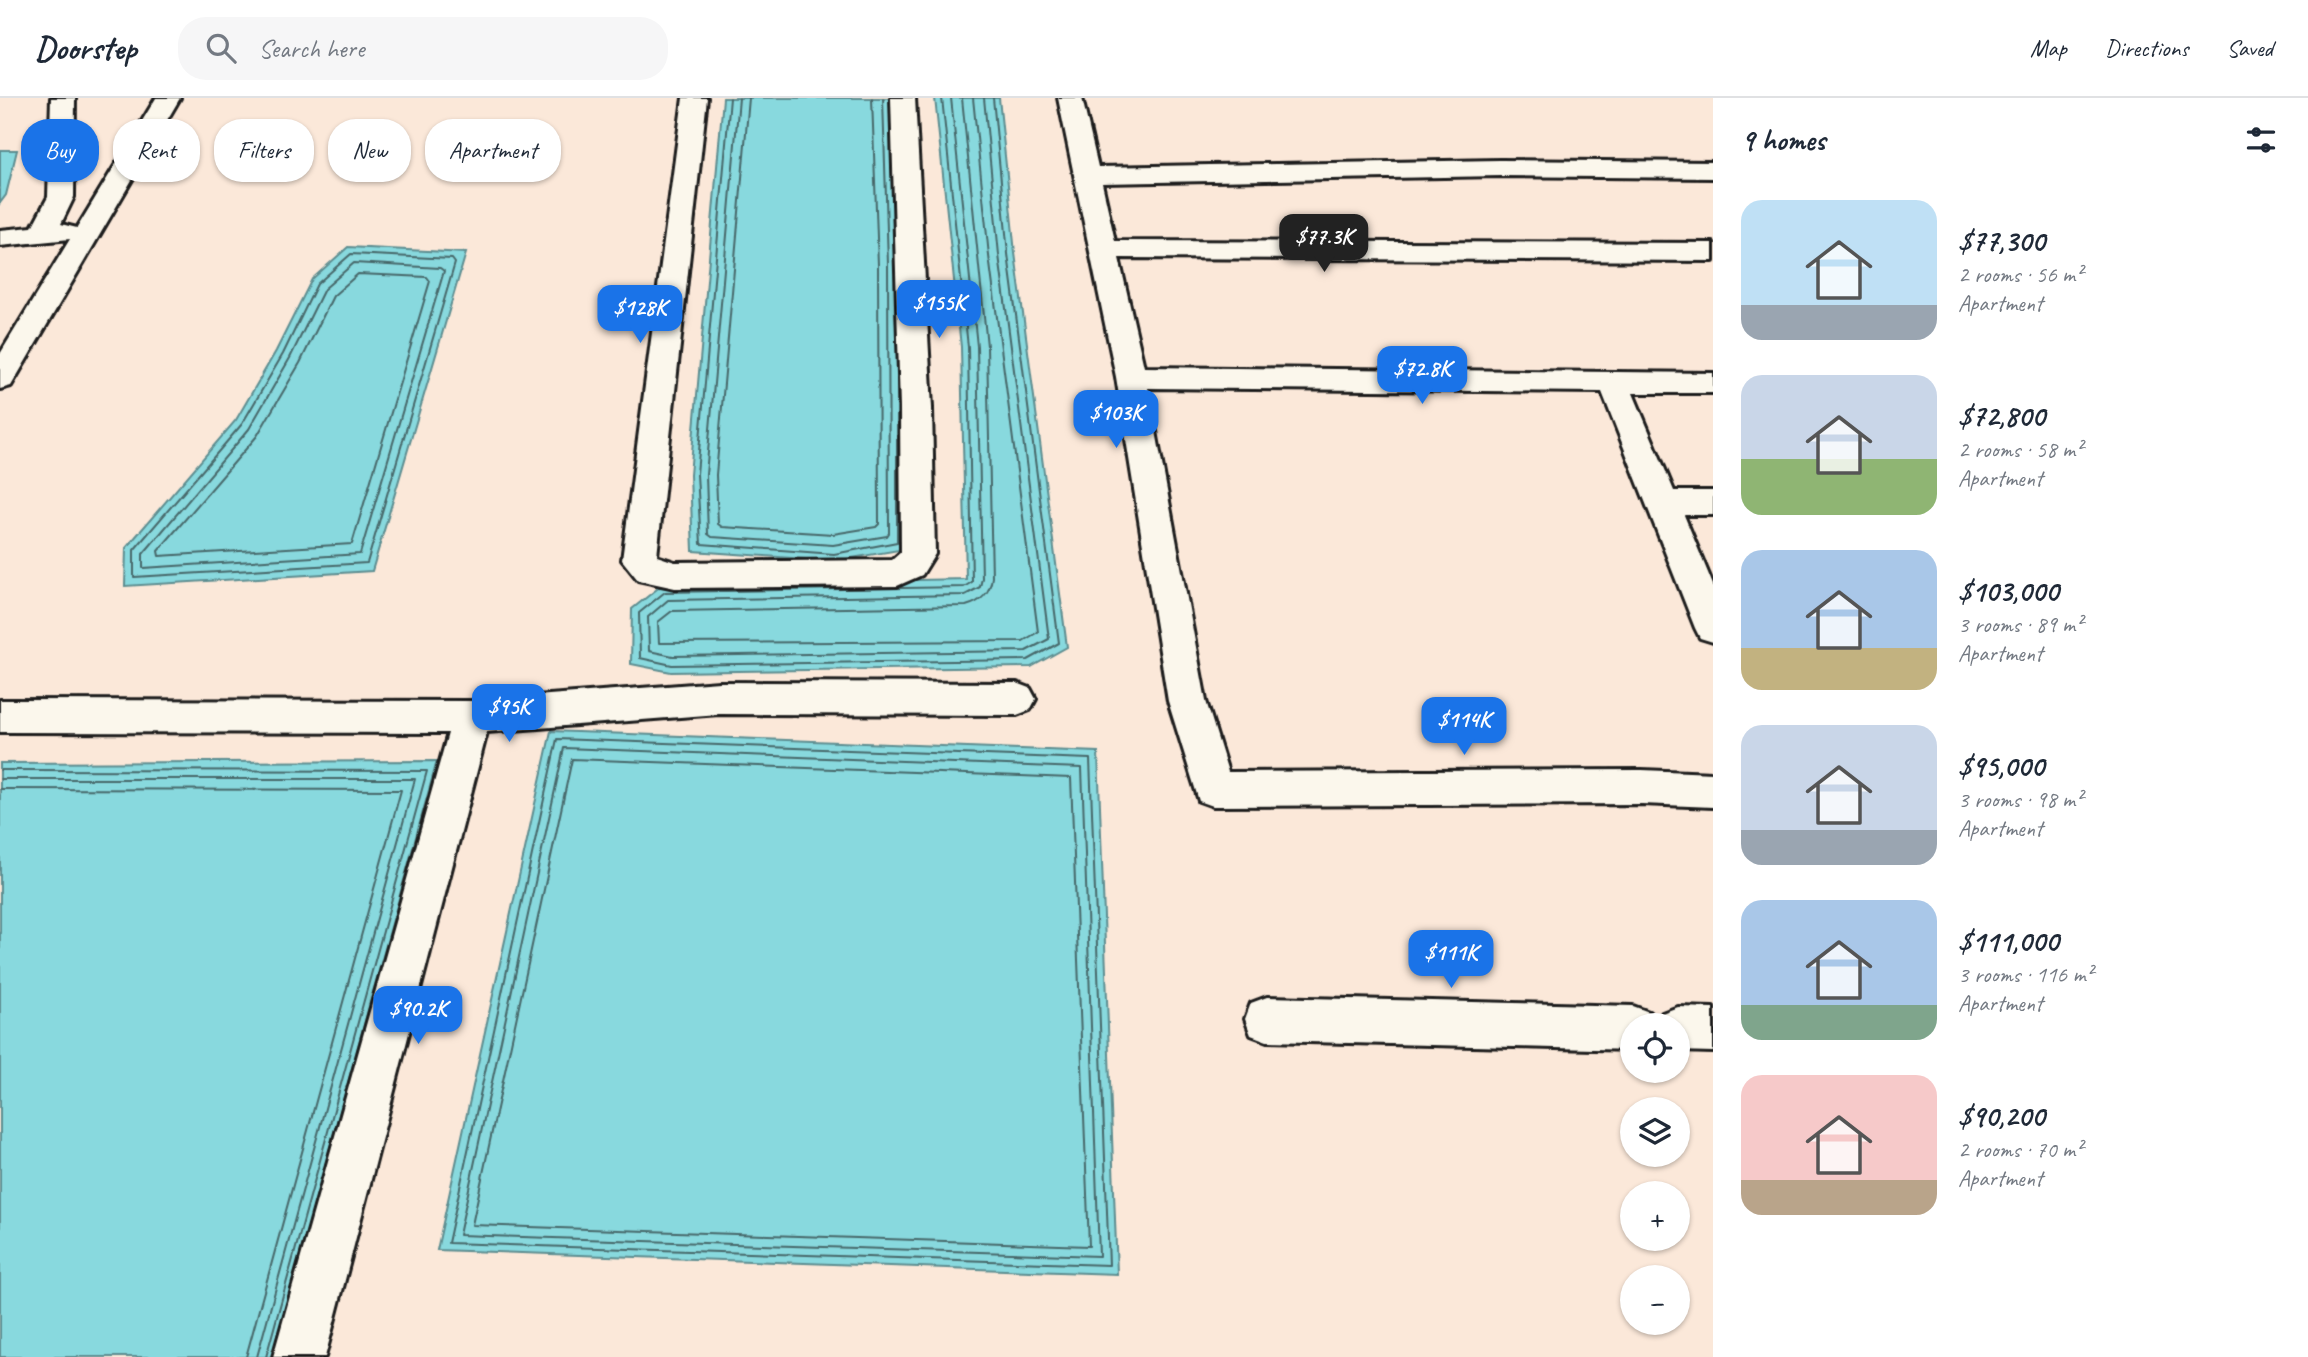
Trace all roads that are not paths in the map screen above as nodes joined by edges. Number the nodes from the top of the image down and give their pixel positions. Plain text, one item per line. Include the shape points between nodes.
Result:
1 (63, 98) edge
2 (168, 98) edge
3 (695, 98) edge
4 (903, 98) edge
5 (1070, 98) edge
6 (1713, 170) edge
7 (1087, 176) junction
8 (89, 231) junction
9 (42, 235) junction
10 (0, 238) edge
11 (1104, 248) junction
12 (1713, 252) edge
13 (1130, 377) junction
14 (0, 379) edge
15 (1613, 382) junction
16 (1713, 383) edge
17 (1664, 503) junction
18 (1713, 503) edge
19 (1713, 628) edge
20 (1017, 699) dead end
21 (0, 716) edge
22 (472, 717) junction
23 (1713, 789) edge
24 (1267, 1019) dead end
25 (1620, 1028) edge
26 (1690, 1029) edge
27 (1713, 1030) edge
28 (299, 1357) edge

1 - 9 street via 61,197
2 - 8 street
3 - 4 street via 639,559 650,571 675,575 897,573 910,566 918,554
5 - 7 street
6 - 7 street via 1500,168
7 - 11 street
8 - 9 street
8 - 14 street
9 - 10 street
11 - 12 street
11 - 13 street
13 - 15 street
13 - 23 street via 1187,701 1213,789
15 - 16 street
15 - 17 street
17 - 18 street
17 - 19 street
20 - 22 street via 719,698
21 - 22 street
22 - 28 street
24 - 25 street
26 - 27 street

